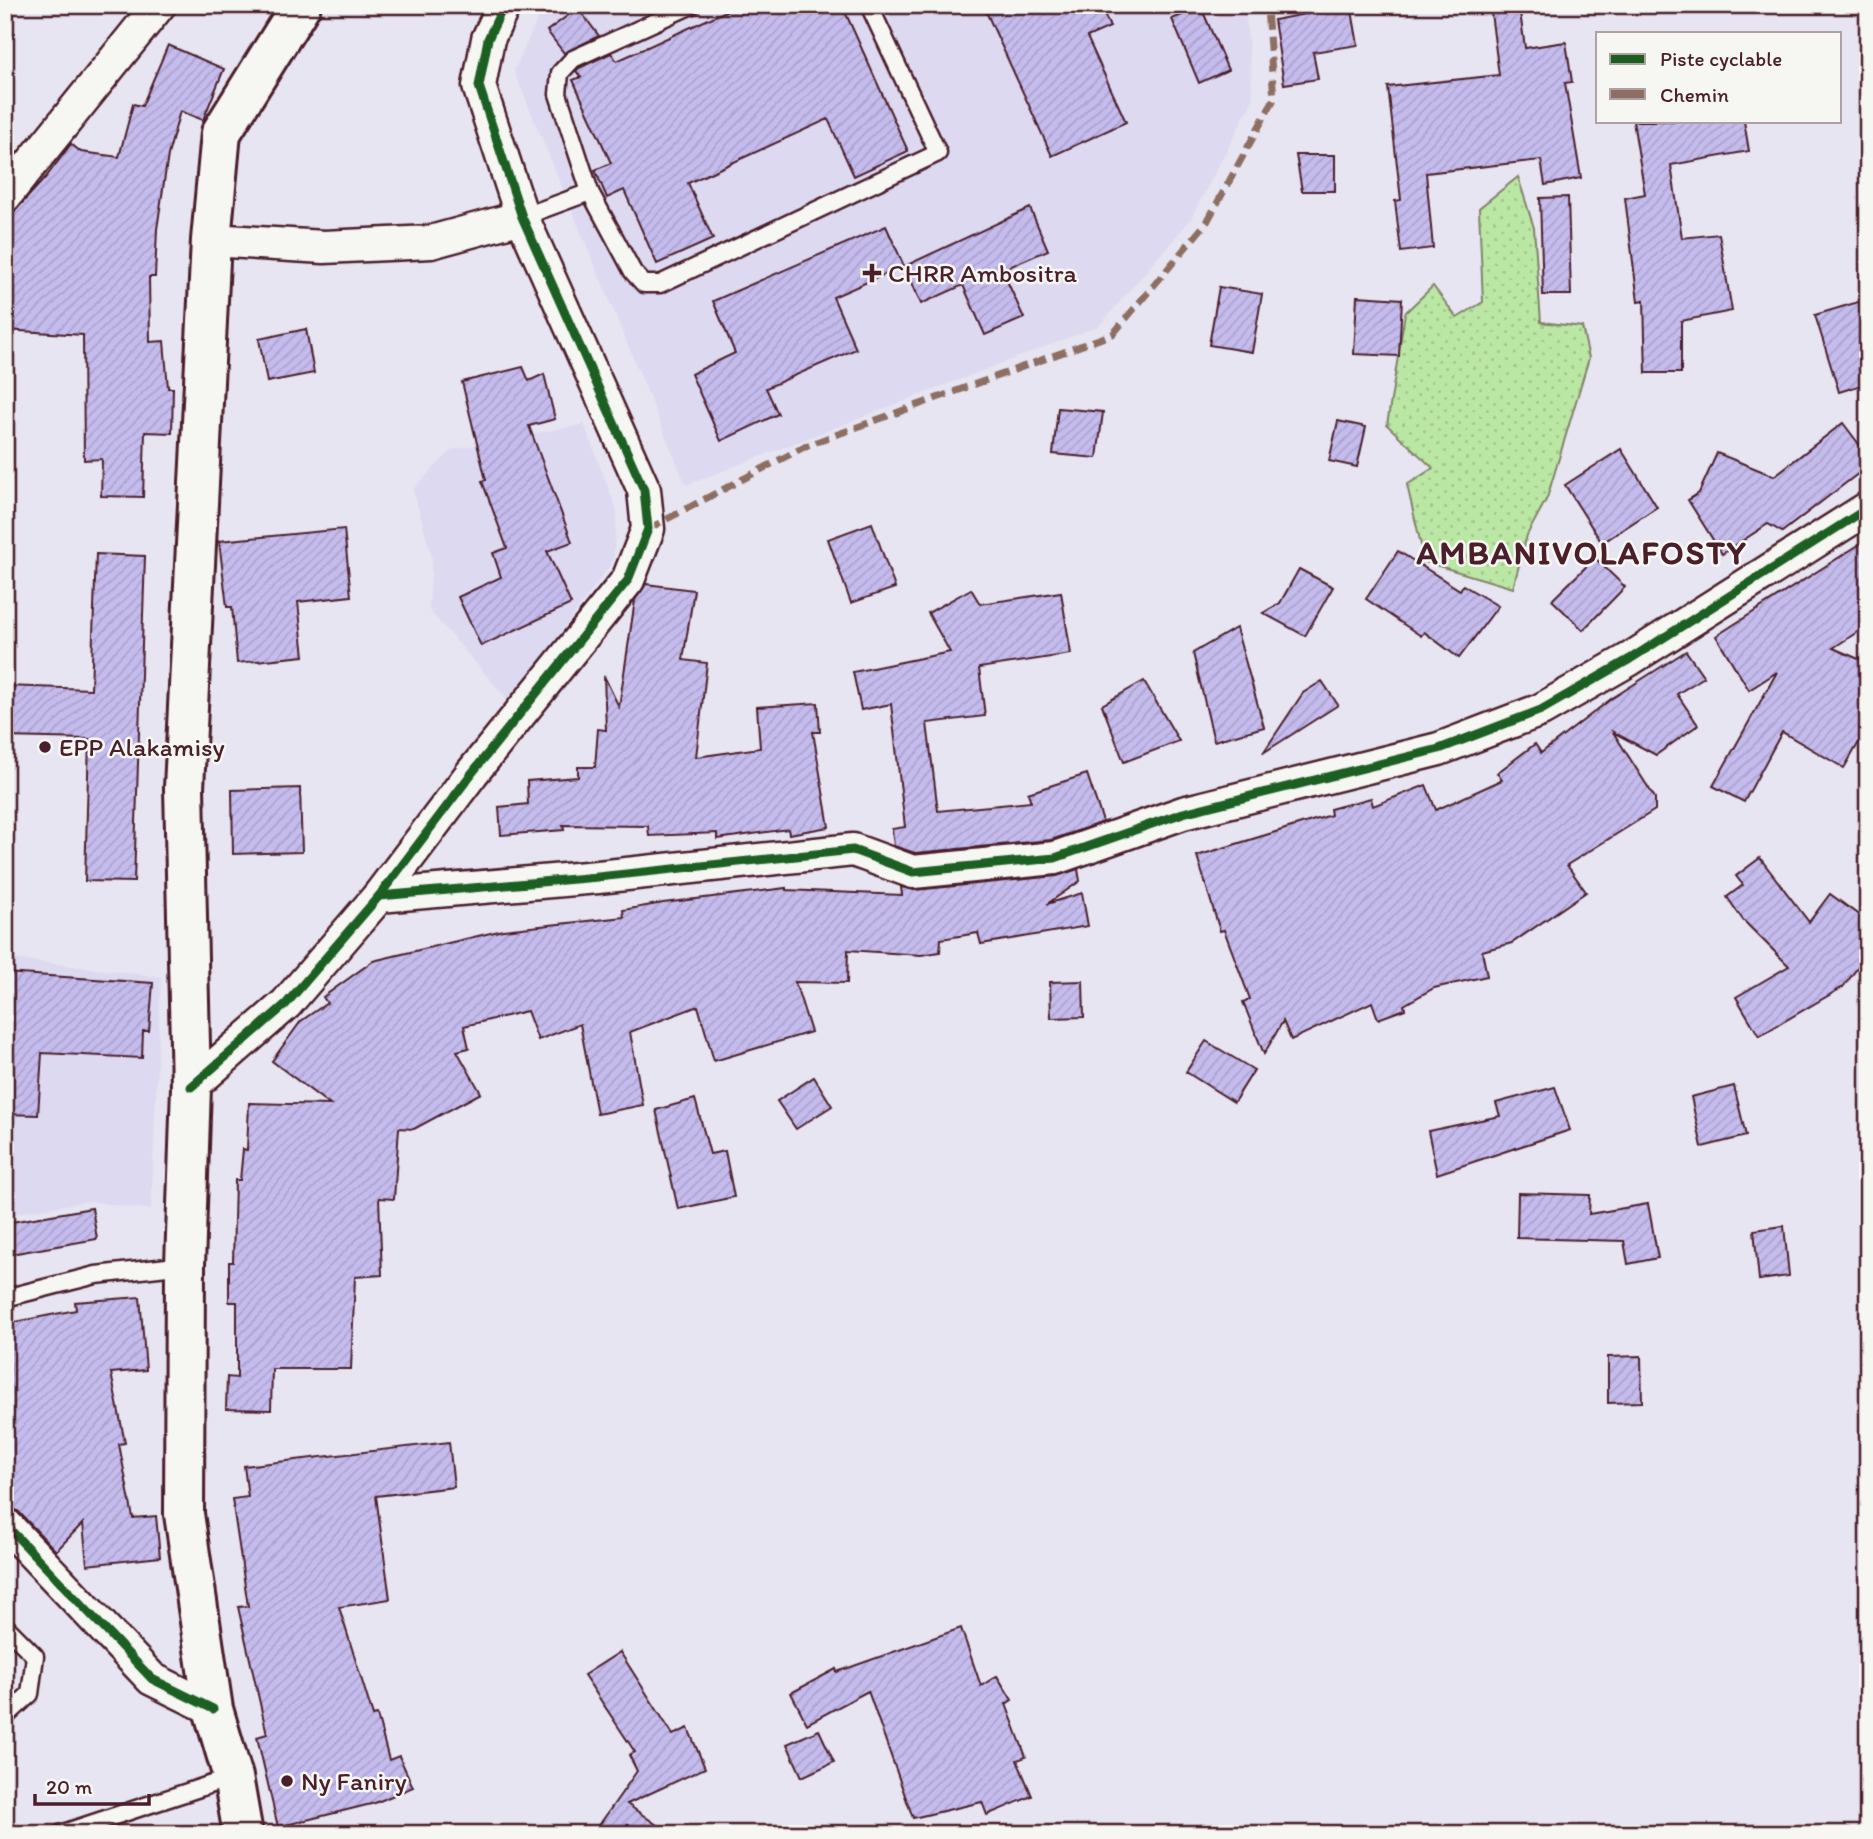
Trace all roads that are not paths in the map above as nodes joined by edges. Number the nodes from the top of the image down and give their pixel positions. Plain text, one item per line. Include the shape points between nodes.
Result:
1 (159, 5) edge
2 (301, 5) edge
3 (504, 5) edge
4 (692, 5) edge
5 (869, 5) edge
6 (590, 192) junction
7 (5, 196) edge
8 (522, 216) junction
9 (211, 240) junction
10 (1868, 508) edge
11 (379, 896) junction
12 (191, 1087) junction
13 (185, 1265) junction
14 (5, 1298) edge
15 (5, 1524) edge
16 (5, 1626) edge
17 (212, 1709) junction
18 (5, 1717) edge
19 (233, 1777) junction
20 (61, 1834) edge
21 (243, 1834) edge

1 - 7 street
2 - 9 main road via 220,133
3 - 8 street via 488,39 479,86
4 - 6 lane via 573,59 560,73 558,94
5 - 6 lane via 938,153 660,284 643,284 633,272
6 - 8 lane
8 - 9 street via 431,242 324,247
8 - 11 street via 644,490 648,529 628,580
9 - 12 main road via 184,788
10 - 11 street via 1541,710 1438,749 1183,813 1055,858 913,872 853,850
11 - 12 street via 286,1003
12 - 13 main road
13 - 14 lane via 96,1275
13 - 17 main road via 184,1514
15 - 17 street via 152,1679
16 - 18 lane via 35,1656 30,1694
17 - 19 main road
19 - 20 lane
19 - 21 main road

